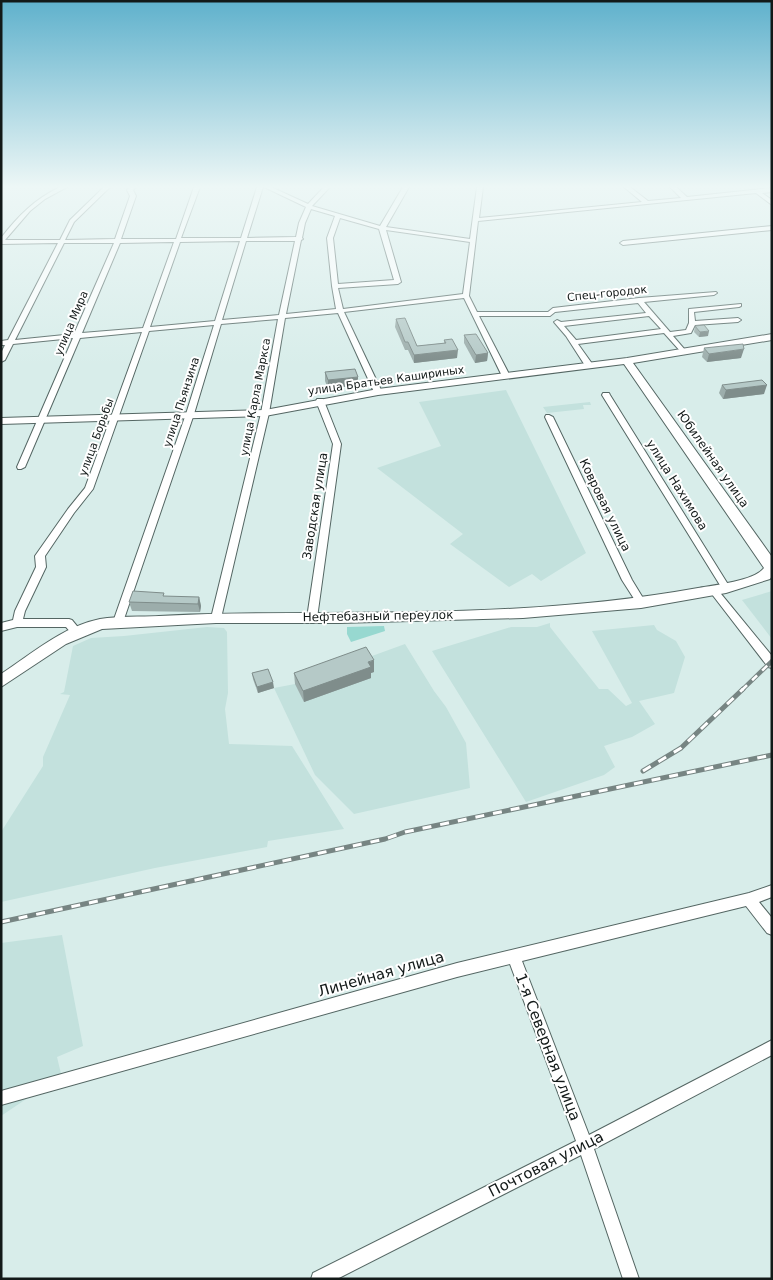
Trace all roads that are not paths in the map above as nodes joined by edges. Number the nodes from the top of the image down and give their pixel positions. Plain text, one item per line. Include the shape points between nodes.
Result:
1 (60, 247) edge
2 (115, 247) edge
3 (176, 247) edge
4 (242, 247) edge
5 (298, 247) edge
6 (331, 247) edge
7 (388, 247) edge
8 (473, 247) edge
9 (335, 286) junction
10 (697, 292) junction
11 (714, 293) dead end
12 (466, 296) junction
13 (639, 300) junction
14 (739, 305) dead end
15 (710, 308) junction
16 (340, 311) junction
17 (475, 314) junction
18 (550, 314) junction
19 (651, 314) junction
20 (282, 316) junction
21 (738, 320) dead end
22 (220, 322) junction
23 (722, 322) junction
24 (692, 323) junction
25 (560, 324) junction
26 (147, 329) junction
27 (667, 332) junction
28 (76, 336) junction
29 (772, 337) edge
30 (10, 342) junction
31 (574, 342) junction
32 (1, 343) edge
33 (683, 351) junction
34 (1, 360) edge
35 (627, 361) junction
36 (589, 365) junction
37 (506, 376) junction
38 (378, 392) junction
39 (606, 395) dead end
40 (320, 401) junction
41 (265, 413) junction
42 (190, 414) junction
43 (115, 417) junction
44 (549, 417) dead end
45 (42, 419) junction
46 (1, 421) edge
47 (21, 467) dead end
48 (767, 574) joint
49 (720, 590) junction
50 (641, 604) junction
51 (216, 618) junction
52 (312, 618) junction
53 (118, 622) junction
54 (16, 624) junction
55 (1, 627) edge
56 (76, 630) junction
57 (772, 664) edge
58 (1, 682) edge
59 (772, 891) edge
60 (749, 899) junction
61 (772, 929) edge
62 (514, 956) junction
63 (772, 1047) edge
64 (1, 1098) edge
65 (585, 1145) junction
66 (319, 1279) edge
67 (631, 1279) edge

1 - 30 street
2 - 28 street, улица Мира
3 - 26 street, улица Борьбы
4 - 22 street, улица Пьянзина
5 - 20 street, улица Карла Маркса
6 - 9 street
7 - 9 street via 398,282
8 - 12 street
9 - 16 street
10 - 11 street, Спец-городок
10 - 13 street, Спец-городок
10 - 15 street
12 - 16 street
12 - 17 street
13 - 18 street, Спец-городок via 553,310
13 - 19 street
14 - 15 street
15 - 23 street
15 - 24 street via 691,310
16 - 20 street
16 - 38 street
17 - 18 street, Спец-городок
17 - 37 street
18 - 25 street
19 - 25 street
19 - 27 street
20 - 22 street
20 - 41 street, улица Карла Маркса
21 - 23 street
22 - 26 street
22 - 42 street, улица Пьянзина
23 - 24 street
24 - 27 street via 689,332
25 - 31 street
26 - 28 street
26 - 43 street, улица Борьбы
27 - 31 street
27 - 33 street
28 - 30 street
28 - 45 street, улица Мира
29 - 33 main road, улица Братьев Кашириных
30 - 32 street
30 - 34 street
31 - 36 street
33 - 35 main road, улица Братьев Кашириных
35 - 36 main road, улица Братьев Кашириных
35 - 48 main road, Юбилейная улица via 769,562 771,568
36 - 37 main road, улица Братьев Кашириных
37 - 38 main road, улица Братьев Кашириных
38 - 40 main road, улица Братьев Кашириных
39 - 49 street, улица Нахимова
40 - 41 main road, улица Братьев Кашириных
40 - 52 street, Заводская улица via 337,444
41 - 42 main road, улица Братьев Кашириных
41 - 51 street, улица Карла Маркса
42 - 43 main road, улица Братьев Кашириных
42 - 53 street, улица Пьянзина
43 - 45 main road, улица Братьев Кашириных
43 - 54 street, улица Борьбы via 88,489 40,556 41,567
44 - 50 street, Ковровая улица
45 - 46 main road, улица Братьев Кашириных
45 - 47 street, улица Мира
48 - 49 main road, Нефтебазный переулок
49 - 50 main road, Нефтебазный переулок
49 - 57 street, улица Нахимова
50 - 52 main road, Нефтебазный переулок via 523,613
51 - 52 main road, Нефтебазный переулок
51 - 53 main road, Нефтебазный переулок
53 - 56 main road, Нефтебазный переулок
54 - 55 street
54 - 56 street via 69,623
56 - 58 main road, Нефтебазный переулок
59 - 60 street, Линейная улица
60 - 61 street
60 - 62 street, Линейная улица
62 - 64 street, Линейная улица
62 - 65 street, 1-я Северная улица
63 - 65 street, Почтовая улица
65 - 66 street, Почтовая улица
65 - 67 street, 1-я Северная улица

